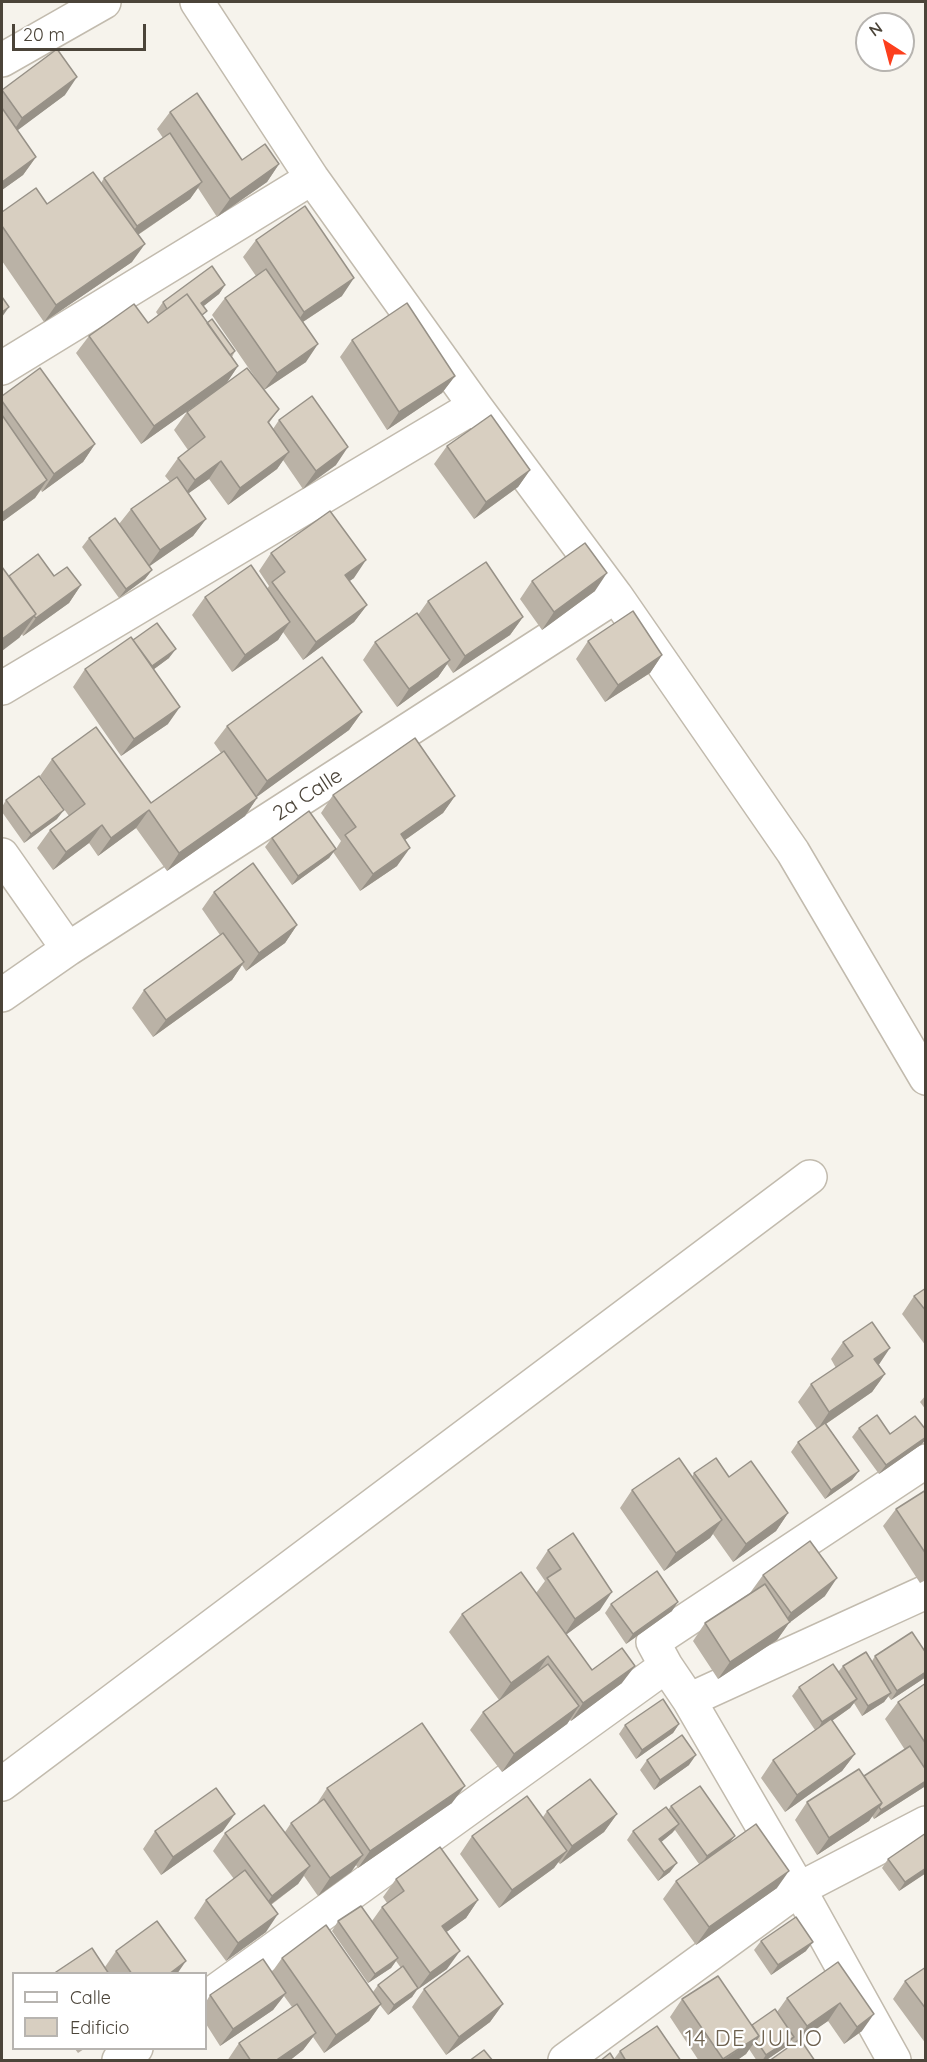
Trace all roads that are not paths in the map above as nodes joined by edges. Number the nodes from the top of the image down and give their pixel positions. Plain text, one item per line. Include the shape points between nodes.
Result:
1 (104, 2) edge
2 (197, 2) edge
3 (2, 60) edge
4 (312, 178) junction
5 (2, 368) edge
6 (475, 406) junction
7 (616, 596) junction
8 (2, 688) edge
9 (2, 855) edge
10 (68, 950) junction
11 (2, 995) edge
12 (926, 1078) edge
13 (810, 1177) dead end
14 (926, 1461) edge
15 (926, 1592) edge
16 (666, 1666) junction
17 (689, 1700) junction
18 (2, 1784) edge
19 (926, 1822) edge
20 (799, 1889) junction
21 (207, 1997) edge
22 (135, 2050) edge
23 (889, 2059) edge
24 (119, 2061) edge
25 (565, 2061) edge

1 - 3 street
2 - 4 street
4 - 5 street
4 - 6 street
6 - 7 street
6 - 8 street
7 - 10 street, 2a Calle
7 - 12 street via 793,852
9 - 10 street
10 - 11 street, 2a Calle
13 - 18 street
14 - 16 street via 653,1642
15 - 17 street
16 - 17 street
16 - 21 street
17 - 20 street
19 - 20 street
20 - 23 street
20 - 25 street
22 - 24 street

